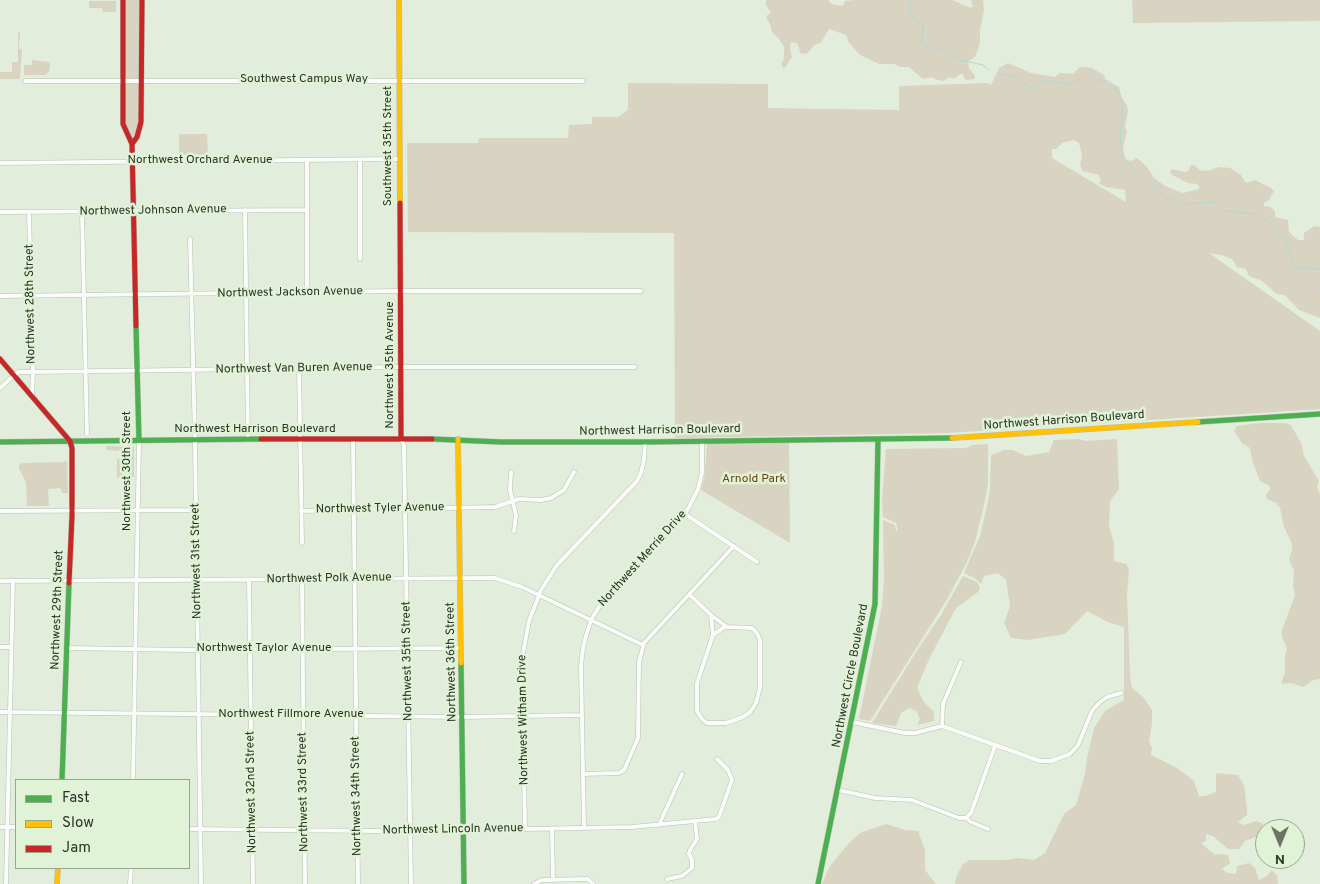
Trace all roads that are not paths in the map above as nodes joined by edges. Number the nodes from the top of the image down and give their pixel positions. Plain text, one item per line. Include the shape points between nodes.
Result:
1 (123, 0) edge
2 (142, 0) edge
3 (399, 0) edge
4 (142, 80) junction
5 (399, 80) junction
6 (25, 81) dead end
7 (123, 81) junction
8 (583, 81) dead end
9 (132, 144) junction
10 (399, 159) junction
11 (360, 160) junction
12 (307, 161) junction
13 (132, 162) junction
14 (0, 164) edge
15 (244, 210) junction
16 (307, 210) junction
17 (133, 211) junction
18 (0, 212) edge
19 (29, 212) junction
20 (82, 212) junction
21 (190, 238) dead end
22 (360, 259) dead end
23 (400, 291) junction
24 (641, 291) dead end
25 (246, 293) junction
26 (307, 293) junction
27 (136, 294) junction
28 (192, 294) junction
29 (84, 295) junction
30 (0, 296) edge
31 (32, 296) junction
32 (0, 359) edge
33 (401, 367) junction
34 (635, 367) dead end
35 (247, 369) junction
36 (299, 369) junction
37 (138, 370) junction
38 (193, 370) junction
39 (86, 371) junction
40 (33, 372) junction
41 (14, 375) junction
42 (0, 388) edge
43 (32, 395) junction
44 (1320, 414) edge
45 (87, 434) dead end
46 (402, 438) junction
47 (300, 439) junction
48 (353, 439) junction
49 (458, 439) junction
50 (878, 439) junction
51 (195, 440) junction
52 (248, 440) junction
53 (70, 441) junction
54 (139, 441) junction
55 (702, 441) junction
56 (0, 442) edge
57 (644, 442) junction
58 (512, 472) dead end
59 (574, 472) dead end
60 (513, 501) junction
61 (459, 508) junction
62 (406, 509) junction
63 (196, 510) junction
64 (301, 510) junction
65 (354, 510) junction
66 (0, 511) edge
67 (72, 511) junction
68 (139, 511) junction
69 (685, 514) junction
70 (514, 531) dead end
71 (302, 543) dead end
72 (734, 546) junction
73 (757, 562) dead end
74 (407, 578) junction
75 (460, 578) junction
76 (354, 579) junction
77 (249, 580) junction
78 (302, 580) junction
79 (0, 581) edge
80 (13, 581) junction
81 (70, 581) junction
82 (137, 581) junction
83 (197, 581) junction
84 (690, 594) junction
85 (539, 595) junction
86 (711, 615) junction
87 (591, 620) junction
88 (726, 626) junction
89 (713, 635) junction
90 (643, 645) junction
91 (0, 647) edge
92 (11, 647) junction
93 (67, 648) junction
94 (355, 648) junction
95 (408, 648) junction
96 (461, 648) junction
97 (135, 649) junction
98 (198, 649) junction
99 (250, 649) junction
100 (303, 649) junction
101 (961, 662) dead end
102 (1121, 693) dead end
103 (0, 712) edge
104 (10, 712) junction
105 (64, 713) junction
106 (134, 714) junction
107 (199, 714) junction
108 (250, 715) junction
109 (304, 715) junction
110 (356, 715) junction
111 (582, 715) junction
112 (408, 716) junction
113 (524, 716) junction
114 (462, 717) junction
115 (852, 722) junction
116 (942, 726) junction
117 (995, 746) junction
118 (716, 759) dead end
119 (583, 774) junction
120 (682, 774) dead end
121 (62, 779) edge
122 (132, 779) edge
123 (838, 790) junction
124 (966, 818) junction
125 (695, 821) junction
126 (659, 824) junction
127 (0, 827) edge
128 (8, 827) junction
129 (15, 827) edge
130 (552, 828) junction
131 (584, 828) junction
132 (190, 829) edge
133 (200, 829) junction
134 (525, 829) junction
135 (988, 829) dead end
136 (252, 830) junction
137 (305, 830) junction
138 (358, 831) junction
139 (410, 831) junction
140 (464, 832) junction
141 (58, 869) edge
142 (131, 869) edge
143 (667, 879) dead end
144 (553, 880) junction
145 (6, 884) edge
146 (57, 884) edge
147 (130, 884) edge
148 (201, 884) edge
149 (253, 884) edge
150 (305, 884) edge
151 (358, 884) edge
152 (411, 884) edge
153 (464, 884) edge
154 (534, 884) edge
155 (593, 884) edge
156 (818, 884) edge

1 - 7 main road
2 - 4 main road
3 - 5 main road, Southwest 35th Street
4 - 5 street, Southwest Campus Way
4 - 7 street, Southwest Campus Way
4 - 9 main road via 141,122
5 - 8 street, Southwest Campus Way
5 - 10 main road, Southwest 35th Street
6 - 7 street, Southwest Campus Way
7 - 9 main road via 123,124
9 - 13 main road, Northwest 30th Street
10 - 11 street, Northwest Orchard Avenue
10 - 23 main road, Southwest 35th Street
11 - 12 street, Northwest Orchard Avenue
11 - 22 street
12 - 13 street, Northwest Orchard Avenue
12 - 16 street
13 - 14 street, Northwest Orchard Avenue
13 - 17 main road, Northwest 30th Street
15 - 16 street, Northwest Johnson Avenue
15 - 17 street, Northwest Johnson Avenue
15 - 25 street
16 - 26 street
17 - 20 street, Northwest Johnson Avenue
17 - 27 main road, Northwest 30th Street
18 - 19 street, Northwest Johnson Avenue
19 - 20 street, Northwest Johnson Avenue
19 - 31 street, Northwest 28th Street
20 - 29 street
21 - 28 street, Northwest 31st Street
23 - 24 street, Northwest Jackson Avenue
23 - 26 street, Northwest Jackson Avenue
23 - 33 main road, Northwest 35th Avenue
25 - 26 street, Northwest Jackson Avenue
25 - 28 street, Northwest Jackson Avenue
25 - 35 street
27 - 28 street, Northwest Jackson Avenue
27 - 29 street, Northwest Jackson Avenue
27 - 37 main road, Northwest 30th Street
28 - 38 street, Northwest 31st Street
29 - 31 street, Northwest Jackson Avenue
29 - 39 street
30 - 31 street, Northwest Jackson Avenue
31 - 40 street, Northwest 28th Street
32 - 41 main road
33 - 34 street, Northwest Van Buren Avenue
33 - 36 street, Northwest Van Buren Avenue
33 - 46 main road, Northwest 35th Avenue
35 - 36 street, Northwest Van Buren Avenue
35 - 38 street, Northwest Van Buren Avenue
35 - 52 street
36 - 47 street
37 - 38 street, Northwest Van Buren Avenue
37 - 39 street, Northwest Van Buren Avenue
37 - 54 main road, Northwest 30th Street
38 - 51 street, Northwest 31st Street
39 - 40 street, Northwest Van Buren Avenue
39 - 45 street
40 - 41 street, Northwest Van Buren Avenue
40 - 43 street, Northwest 28th Street
41 - 42 street
41 - 43 main road
43 - 53 main road
44 - 50 main road, Northwest Harrison Boulevard via 1018,435
46 - 48 main road, Northwest Harrison Boulevard
46 - 49 main road, Northwest Harrison Boulevard
46 - 62 street, Northwest 35th Street
47 - 48 main road, Northwest Harrison Boulevard
47 - 52 main road, Northwest Harrison Boulevard
47 - 64 street
48 - 65 street, Northwest 34th Street
49 - 57 main road, Northwest Harrison Boulevard
49 - 61 main road, Northwest 36th Street
50 - 55 main road, Northwest Harrison Boulevard
50 - 115 main road, Northwest Circle Boulevard via 876,604
51 - 52 main road, Northwest Harrison Boulevard
51 - 54 main road, Northwest Harrison Boulevard
51 - 63 street, Northwest 31st Street
53 - 54 main road, Northwest Harrison Boulevard
53 - 56 main road, Northwest Harrison Boulevard
53 - 67 main road, Northwest 29th Street via 73,456
54 - 68 street, Northwest 30th Street
55 - 57 main road, Northwest Harrison Boulevard
55 - 69 street, Northwest Merrie Drive via 700,479
57 - 85 street, Northwest Witham Drive via 644,460 637,481 557,565
58 - 60 street via 510,490
59 - 60 street via 564,490 552,498
60 - 61 street, Northwest Tyler Avenue via 496,508
60 - 70 street via 516,515
61 - 62 street, Northwest Tyler Avenue
61 - 75 main road, Northwest 36th Street
62 - 65 street, Northwest Tyler Avenue
62 - 74 street, Northwest 35th Street
63 - 68 street
63 - 83 street, Northwest 31st Street
64 - 65 street, Northwest Tyler Avenue
64 - 71 street
65 - 76 street, Northwest 34th Street
66 - 67 street
67 - 68 street
67 - 81 main road, Northwest 29th Street
68 - 82 street, Northwest 30th Street
69 - 72 street
69 - 87 street, Northwest Merrie Drive via 600,605
72 - 73 street
72 - 84 street
74 - 75 street, Northwest Polk Avenue
74 - 76 street, Northwest Polk Avenue
74 - 95 street, Northwest 35th Street
75 - 85 street, Northwest Polk Avenue via 495,578
75 - 96 main road, Northwest 36th Street
76 - 78 street, Northwest Polk Avenue
76 - 94 street, Northwest 34th Street
77 - 78 street, Northwest Polk Avenue
77 - 83 street, Northwest Polk Avenue
77 - 99 street, Northwest 32nd Street
78 - 100 street, Northwest 33rd Street
79 - 80 street, Northwest Polk Avenue
80 - 81 street, Northwest Polk Avenue
80 - 92 street
81 - 82 street, Northwest Polk Avenue
81 - 93 main road, Northwest 29th Street
82 - 83 street, Northwest Polk Avenue
82 - 97 street, Northwest 30th Street
83 - 98 street, Northwest 31st Street
84 - 86 street
84 - 90 street
85 - 87 street, Northwest Polk Avenue
85 - 113 street, Northwest Witham Drive via 523,651
86 - 88 street
86 - 89 street
87 - 90 street, Northwest Polk Avenue
87 - 111 street, Northwest Merrie Drive via 582,648
88 - 89 street
88 - 89 street via 752,628 759,636 760,644 758,697 750,712 732,722 707,723 698,711 698,683
90 - 119 street via 639,662 638,738 624,770
91 - 92 street
92 - 104 street
93 - 97 street, Northwest Taylor Avenue
93 - 105 main road, Northwest 29th Street
94 - 95 street, Northwest Taylor Avenue
94 - 100 street, Northwest Taylor Avenue
94 - 110 street, Northwest 34th Street
95 - 96 street, Northwest Taylor Avenue
95 - 112 street, Northwest 35th Street
96 - 114 main road, Northwest 36th Street
97 - 98 street, Northwest Taylor Avenue
97 - 106 street, Northwest 30th Street
98 - 99 street, Northwest Taylor Avenue
98 - 107 street, Northwest 31st Street
99 - 100 street, Northwest Taylor Avenue
99 - 108 street, Northwest 32nd Street
100 - 109 street, Northwest 33rd Street
101 - 116 street via 944,704
102 - 117 street via 1099,703 1092,711 1078,745 1061,758 1040,761
103 - 104 street, Northwest Fillmore Avenue
104 - 105 street, Northwest Fillmore Avenue
104 - 128 street
105 - 106 street, Northwest Fillmore Avenue
105 - 121 main road, Northwest 29th Street
106 - 107 street, Northwest Fillmore Avenue
106 - 122 street, Northwest 30th Street
107 - 108 street, Northwest Fillmore Avenue
107 - 133 street, Northwest 31st Street
108 - 109 street, Northwest Fillmore Avenue
108 - 136 street, Northwest 32nd Street
109 - 110 street, Northwest Fillmore Avenue
109 - 137 street, Northwest 33rd Street
110 - 112 street, Northwest Fillmore Avenue
110 - 138 street, Northwest 34th Street
111 - 113 street, Northwest Fillmore Avenue
111 - 119 street, Northwest Merrie Drive
112 - 114 street, Northwest Fillmore Avenue
112 - 139 street, Northwest 35th Street
113 - 114 street, Northwest Fillmore Avenue
113 - 134 street, Northwest Witham Drive
114 - 140 main road, Northwest 36th Street
115 - 116 street via 904,733
115 - 123 main road, Northwest Circle Boulevard
116 - 117 street
117 - 124 street via 971,813
118 - 125 street, Northwest Lincoln Avenue via 728,770 732,780 718,818
119 - 131 street, Northwest Merrie Drive
120 - 126 street
123 - 124 street via 875,798 912,800
123 - 156 main road, Northwest Circle Boulevard
124 - 135 street
125 - 126 street, Northwest Lincoln Avenue
125 - 143 street via 697,839 689,854 692,868 682,876
126 - 131 street, Northwest Lincoln Avenue
127 - 128 street
128 - 129 street
128 - 145 street
130 - 131 street, Northwest Lincoln Avenue
130 - 134 street, Northwest Lincoln Avenue
130 - 144 street
132 - 133 street, Northwest Lincoln Avenue
133 - 136 street, Northwest Lincoln Avenue
133 - 148 street, Northwest 31st Street
134 - 140 street, Northwest Lincoln Avenue
136 - 137 street, Northwest Lincoln Avenue
136 - 149 street, Northwest 32nd Street
137 - 138 street, Northwest Lincoln Avenue
137 - 150 street, Northwest 33rd Street
138 - 139 street, Northwest Lincoln Avenue
138 - 151 street, Northwest 34th Street
139 - 140 street, Northwest Lincoln Avenue
139 - 152 street, Northwest 35th Street
140 - 153 main road, Northwest 36th Street
141 - 146 main road
142 - 147 street
144 - 154 street
144 - 155 street via 588,879

